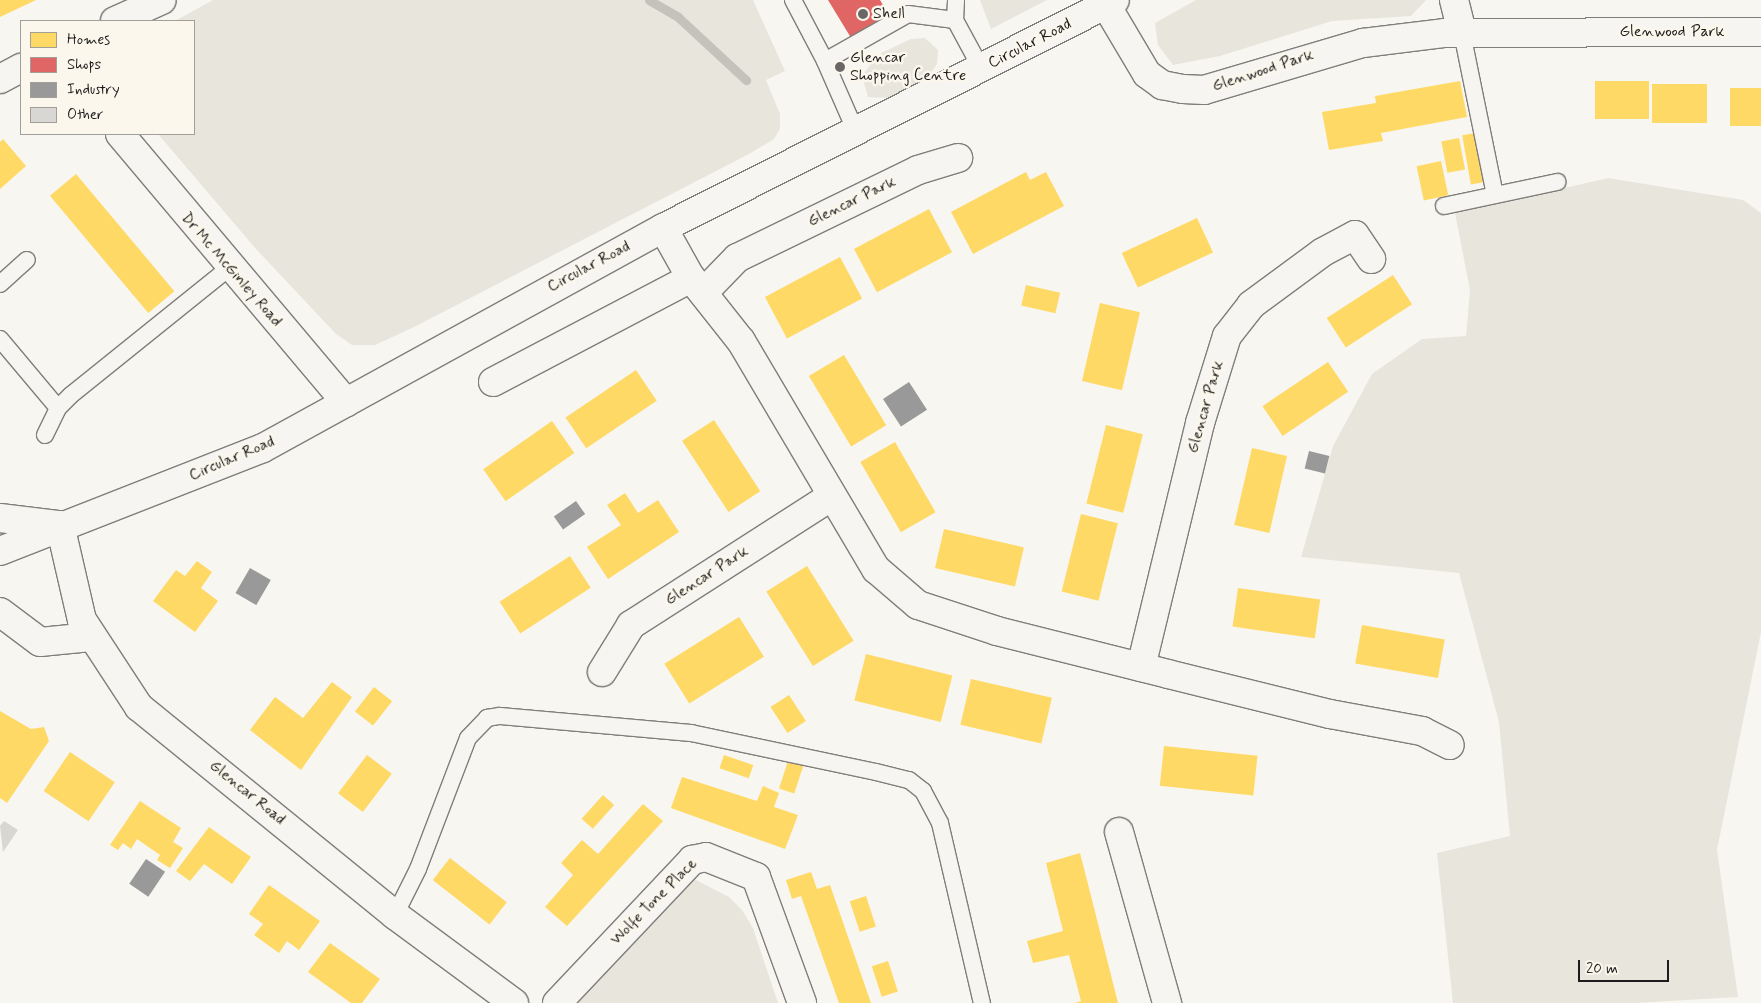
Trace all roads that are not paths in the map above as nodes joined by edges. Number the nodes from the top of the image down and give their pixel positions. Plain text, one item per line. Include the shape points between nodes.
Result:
1 (162, 0) edge
2 (793, 0) edge
3 (956, 0) edge
4 (1454, 0) edge
5 (1110, 2) edge
6 (904, 7) edge
7 (118, 20) edge
8 (955, 20) junction
9 (1761, 32) edge
10 (1462, 33) junction
11 (825, 61) junction
12 (982, 68) junction
13 (20, 69) edge
14 (0, 79) edge
15 (856, 132) junction
16 (121, 135) edge
17 (958, 158) dead end
18 (1557, 182) dead end
19 (1495, 195) junction
20 (1444, 206) dead end
21 (663, 228) junction
22 (1371, 259) dead end
23 (27, 260) dead end
24 (229, 268) junction
25 (0, 284) edge
26 (698, 284) junction
27 (0, 339) edge
28 (493, 382) dead end
29 (346, 402) junction
30 (58, 408) junction
31 (45, 435) dead end
32 (830, 497) junction
33 (0, 518) edge
34 (60, 525) junction
35 (0, 551) edge
36 (0, 612) edge
37 (91, 637) junction
38 (1141, 667) junction
39 (602, 672) dead end
40 (1450, 745) dead end
41 (1119, 832) dead end
42 (395, 914) junction
43 (514, 1003) edge
44 (557, 1003) edge
45 (802, 1003) edge
46 (982, 1003) edge
47 (1167, 1003) edge

1 - 7 street
2 - 11 lane
3 - 8 lane
4 - 10 street
5 - 10 street, Glenwood Park via 1147,74 1162,84 1183,89 1204,90 1363,43
5 - 12 street, Circular Road
6 - 8 lane
6 - 11 lane
8 - 12 lane
9 - 10 street, Glenwood Park
10 - 19 lane
11 - 15 lane
12 - 15 street, Circular Road
13 - 14 street
15 - 21 street, Circular Road
16 - 24 street, Dr Mc McGinley Road
17 - 26 street, Glencar Park via 918,170 737,258
18 - 19 lane
19 - 20 lane
21 - 26 street
21 - 29 street, Circular Road
22 - 38 street, Glencar Park via 1355,235 1322,252 1250,305 1227,336 1200,423
23 - 25 lane
24 - 29 street, Dr Mc McGinley Road
24 - 30 lane
26 - 28 street, Glencar Park
26 - 32 street via 741,341
27 - 30 lane
29 - 34 street, Circular Road via 263,448
30 - 31 lane
32 - 38 street via 876,569 918,605 997,631
32 - 39 street, Glencar Park via 631,626
33 - 34 street
34 - 35 street, Circular Road
34 - 37 street, Glencar Road via 76,599
36 - 37 street via 40,642
37 - 42 street, Glencar Road via 139,707
38 - 40 street via 1330,714 1422,731
41 - 47 street
42 - 43 street, Glencar Road
42 - 46 lane via 418,869 468,738 487,718 500,716 691,734 909,780 923,791 940,823 966,951
44 - 45 street, Wolfe Tone Place via 699,857 749,870 756,877

